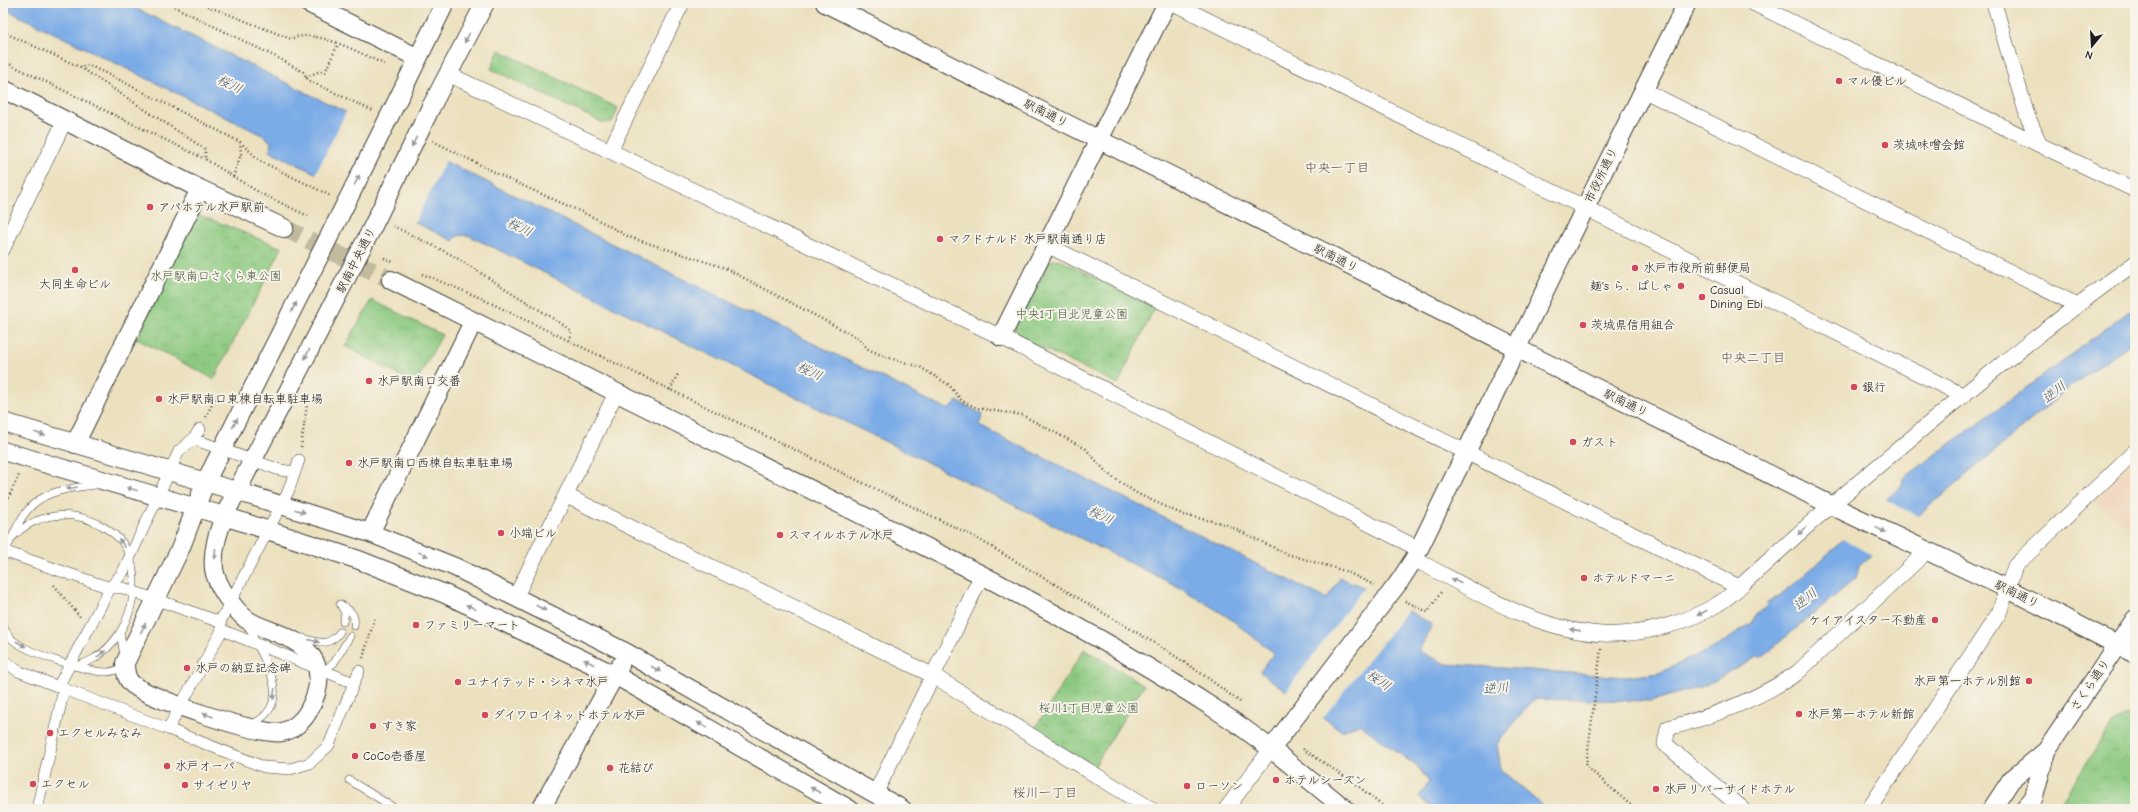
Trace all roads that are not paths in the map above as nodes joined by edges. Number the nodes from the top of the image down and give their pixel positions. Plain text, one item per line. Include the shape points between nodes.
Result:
1 (308, 3) edge
2 (445, 3) edge
3 (484, 3) edge
4 (682, 3) edge
5 (825, 3) edge
6 (1167, 3) edge
7 (1173, 3) edge
8 (1687, 3) edge
9 (1753, 3) edge
10 (1994, 3) edge
11 (418, 58) junction
12 (448, 74) junction
13 (3, 89) edge
14 (1643, 90) junction
15 (65, 120) junction
16 (1099, 140) junction
17 (2040, 145) junction
18 (610, 151) junction
19 (200, 189) junction
20 (2135, 190) edge
21 (1585, 208) junction
22 (284, 228) tunnel mouth
23 (1047, 244) junction
24 (3, 248) edge
25 (2135, 263) edge
26 (391, 280) tunnel mouth
27 (2077, 305) junction
28 (473, 322) junction
29 (1001, 337) junction
30 (1516, 348) junction
31 (616, 393) junction
32 (1964, 396) junction
33 (3, 422) edge
34 (200, 428) road end
35 (193, 439) junction
36 (75, 444) junction
37 (3, 451) edge
38 (2135, 451) edge
39 (1466, 452) junction
40 (299, 460) road end
41 (295, 472) junction
42 (110, 483) junction
43 (205, 483) junction
44 (236, 490) junction
45 (567, 496) junction
46 (1831, 505) junction
47 (196, 508) junction
48 (224, 516) junction
49 (370, 533) junction
50 (10, 540) junction
51 (1920, 549) junction
52 (3, 551) edge
53 (1417, 554) junction
54 (3, 559) edge
55 (982, 575) junction
56 (1739, 587) junction
57 (110, 588) junction
58 (2008, 589) junction
59 (516, 596) junction
60 (246, 619) junction
61 (2135, 619) edge
62 (343, 622) dead end
63 (3, 626) edge
64 (221, 626) junction
65 (354, 626) dead end
66 (120, 632) junction
67 (340, 632) dead end
68 (284, 636) junction
69 (350, 636) dead end
70 (2117, 645) junction
71 (627, 653) junction
72 (2135, 654) edge
73 (3, 660) edge
74 (125, 663) junction
75 (75, 666) junction
76 (359, 671) road end
77 (319, 674) junction
78 (615, 675) junction
79 (932, 675) junction
80 (354, 683) junction
81 (61, 688) junction
82 (245, 728) junction
83 (168, 729) junction
84 (1276, 742) junction
85 (2046, 751) junction
86 (349, 780) dead end
87 (875, 794) junction
88 (2029, 803) edge
89 (37, 809) edge
90 (396, 809) edge
91 (541, 809) edge
92 (849, 809) edge
93 (902, 809) edge
94 (1151, 809) edge
95 (1226, 809) edge
96 (1345, 809) edge
97 (1742, 809) edge
98 (1869, 809) edge
99 (1992, 809) edge

1 - 11 street
2 - 11 street
3 -> 12 street, 駅南中央通り
4 - 18 street
5 - 16 street, 駅南通り
6 - 16 street
7 - 21 street
8 - 14 street, 市役所通り
9 - 17 street
10 - 17 street via 2027,116
43 -> 11 street, bridge via 337,206
12 - 18 street
12 -> 44 street, 駅南中央通り, bridge via 370,232
13 - 15 street
14 - 21 street, 市役所通り
14 - 27 street
15 - 19 street
15 - 24 street
16 - 23 street
16 - 30 street, 駅南通り
17 - 20 street
18 - 29 street
19 - 22 street
19 - 36 street
21 - 30 street, 市役所通り
21 - 32 street
23 - 29 street
23 - 39 street
25 - 27 street
26 - 28 street
27 - 32 street
28 - 31 street
28 - 49 street
29 - 53 street
30 - 39 street, 市役所通り
30 - 46 street, 駅南通り
31 - 45 street
31 - 55 street
32 - 46 street
33 -> 36 street
34 - 35 street
35 - 41 street via 280,470
35 - 57 street via 179,451 123,572
36 - 43 street
37 - 42 street
38 - 58 street via 2015,566
39 - 53 street, 市役所通り
39 - 56 street
40 - 41 street
41 - 64 street via 288,492
47 -> 42 street
42 -> 50 lane via 64,489 42,496 29,507
43 - 44 street
43 - 47 street
44 - 48 street, 駅南中央通り
44 -> 49 street
45 - 59 street
45 - 79 street
46 -> 51 street, 駅南通り
46 -> 56 street
47 - 48 street
74 -> 47 street via 181,547
48 -> 60 street, 駅南中央通り via 214,559 216,578 227,598
78 -> 48 street via 503,621 394,573
49 -> 59 street via 455,567
50 - 54 lane
66 -> 50 lane via 134,597 134,581 131,561 124,544 113,533 97,523 64,514 33,521 20,529
51 - 58 street, 駅南通り
51 - 97 street via 1798,673 1774,689 1741,705 1668,728 1665,744
52 - 57 street
56 -> 53 street via 1721,602 1697,616 1637,632 1602,634 1568,629 1518,613
53 - 84 street, 市役所通り, bridge via 1400,590
55 - 79 street
55 - 84 street via 1102,640 1218,711
57 - 64 street via 123,588
57 - 81 street
58 - 70 street, 駅南通り
58 - 98 street via 1998,613
59 -> 71 street
60 - 68 street
60 -> 82 lane via 275,688 270,707 256,723
61 - 70 street, さくら通り
62 - 65 lane via 345,613 340,604 351,611 355,618
63 -> 75 lane via 14,641
64 - 80 street
64 - 83 street
66 - 74 lane
75 -> 66 lane via 94,659 108,648
68 -> 67 lane via 327,643 334,640
68 - 77 street via 312,654
69 - 77 lane via 334,663
70 - 72 street, 駅南通り
70 - 85 street, さくら通り
71 - 78 street
71 -> 87 street
73 - 81 street via 18,671
74 - 75 lane via 118,670 108,672
82 -> 74 street via 146,694 130,682 125,672
76 - 80 street
77 - 82 street via 319,683 309,710 292,728 281,733
78 - 91 street
92 -> 78 street
79 - 87 street
79 - 94 street
80 - 83 street via 329,745 310,763 290,769 264,767
81 - 83 street
81 - 89 street
84 - 95 street
84 - 96 street
85 - 88 street, さくら通り
85 - 99 street, さくら通り via 2011,780
86 - 90 lane
87 - 93 street

